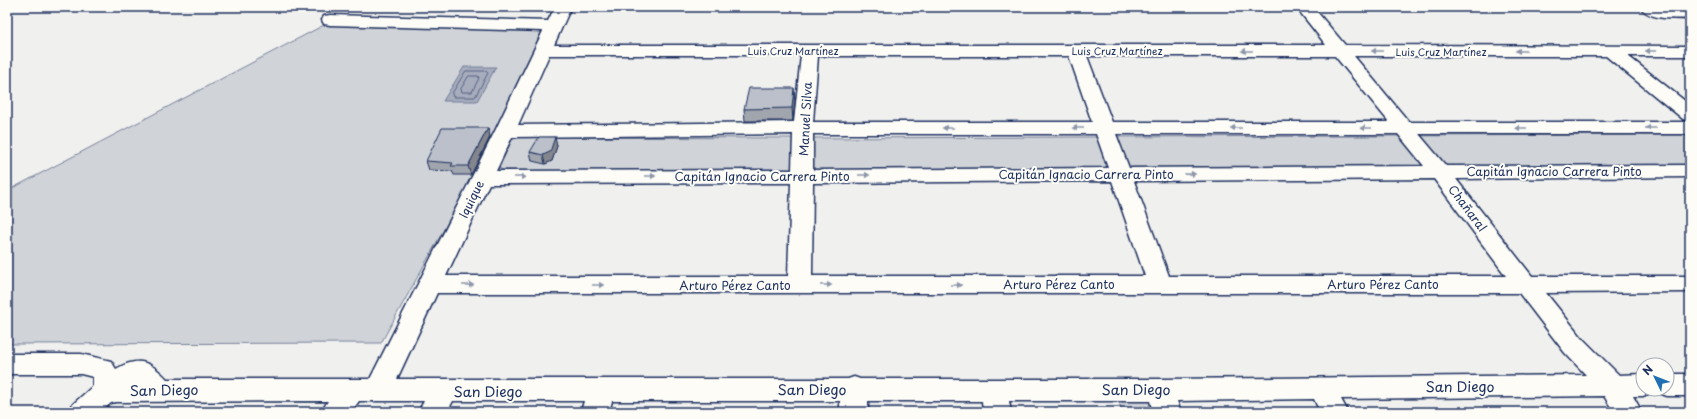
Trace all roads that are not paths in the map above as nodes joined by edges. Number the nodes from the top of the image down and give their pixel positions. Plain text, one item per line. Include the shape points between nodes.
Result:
1 (1304, 7) edge
2 (1651, 9) edge
3 (558, 16) edge
4 (1688, 16) edge
5 (330, 20) dead end
6 (544, 50) junction
7 (810, 50) junction
8 (1076, 50) junction
9 (1340, 51) junction
10 (1610, 51) junction
11 (1690, 51) edge
12 (1690, 115) edge
13 (803, 128) junction
14 (1104, 128) junction
15 (1405, 128) junction
16 (1690, 128) edge
17 (505, 131) junction
18 (1690, 171) edge
19 (1440, 172) junction
20 (1121, 174) junction
21 (804, 175) junction
22 (481, 178) junction
23 (1160, 284) junction
24 (1526, 284) junction
25 (1690, 284) edge
26 (429, 285) junction
27 (800, 285) junction
28 (7, 364) edge
29 (1612, 385) junction
30 (1635, 385) edge
31 (1675, 385) edge
32 (1690, 385) edge
33 (1321, 387) junction
34 (365, 390) junction
35 (105, 394) junction
36 (854, 400) edge
37 (996, 400) edge
38 (598, 401) edge
39 (1164, 401) edge
40 (438, 402) edge
41 (83, 412) edge
42 (335, 412) edge
43 (1334, 412) edge
44 (1628, 412) edge

1 - 9 street, Chañaral
2 - 4 street
3 - 5 street
3 - 6 street, Iquique
6 - 7 street, Luis Cruz Martínez
6 - 17 street, Iquique
7 - 8 street, Luis Cruz Martínez
7 - 13 street, Manuel Silva
9 -> 8 street, Luis Cruz Martínez
8 - 14 street
10 -> 9 street, Luis Cruz Martínez
9 - 15 street, Chañaral
11 -> 10 street, Luis Cruz Martínez
10 - 12 street
14 -> 13 street
13 - 17 street
13 - 21 street, Manuel Silva
15 -> 14 street
14 - 20 street
16 -> 15 street
15 - 19 street, Chañaral
17 - 22 street, Iquique
18 - 19 street, Capitán Ignacio Carrera Pinto
20 -> 19 street, Capitán Ignacio Carrera Pinto
19 - 24 street, Chañaral
21 -> 20 street, Capitán Ignacio Carrera Pinto
20 - 23 street
22 -> 21 street, Capitán Ignacio Carrera Pinto
21 - 27 street, Manuel Silva
22 - 26 street, Iquique
23 - 24 street, Arturo Pérez Canto
27 -> 23 street, Arturo Pérez Canto
24 - 25 street, Arturo Pérez Canto
24 - 29 street, Chañaral via 1574,346
26 -> 27 street, Arturo Pérez Canto
26 - 34 street, Iquique
28 - 35 street via 81,364 102,368 107,374 108,386
29 - 30 street, San Diego
29 - 33 street, San Diego
29 - 44 street, Chañaral
31 - 32 street
33 - 39 street, San Diego
33 - 43 street
34 - 35 street, San Diego via 160,390 116,391
34 - 40 street, San Diego
34 - 42 street, Iquique
35 - 41 street
36 - 37 street, San Diego
36 - 38 street, San Diego
37 - 39 street, San Diego
38 - 40 street, San Diego

